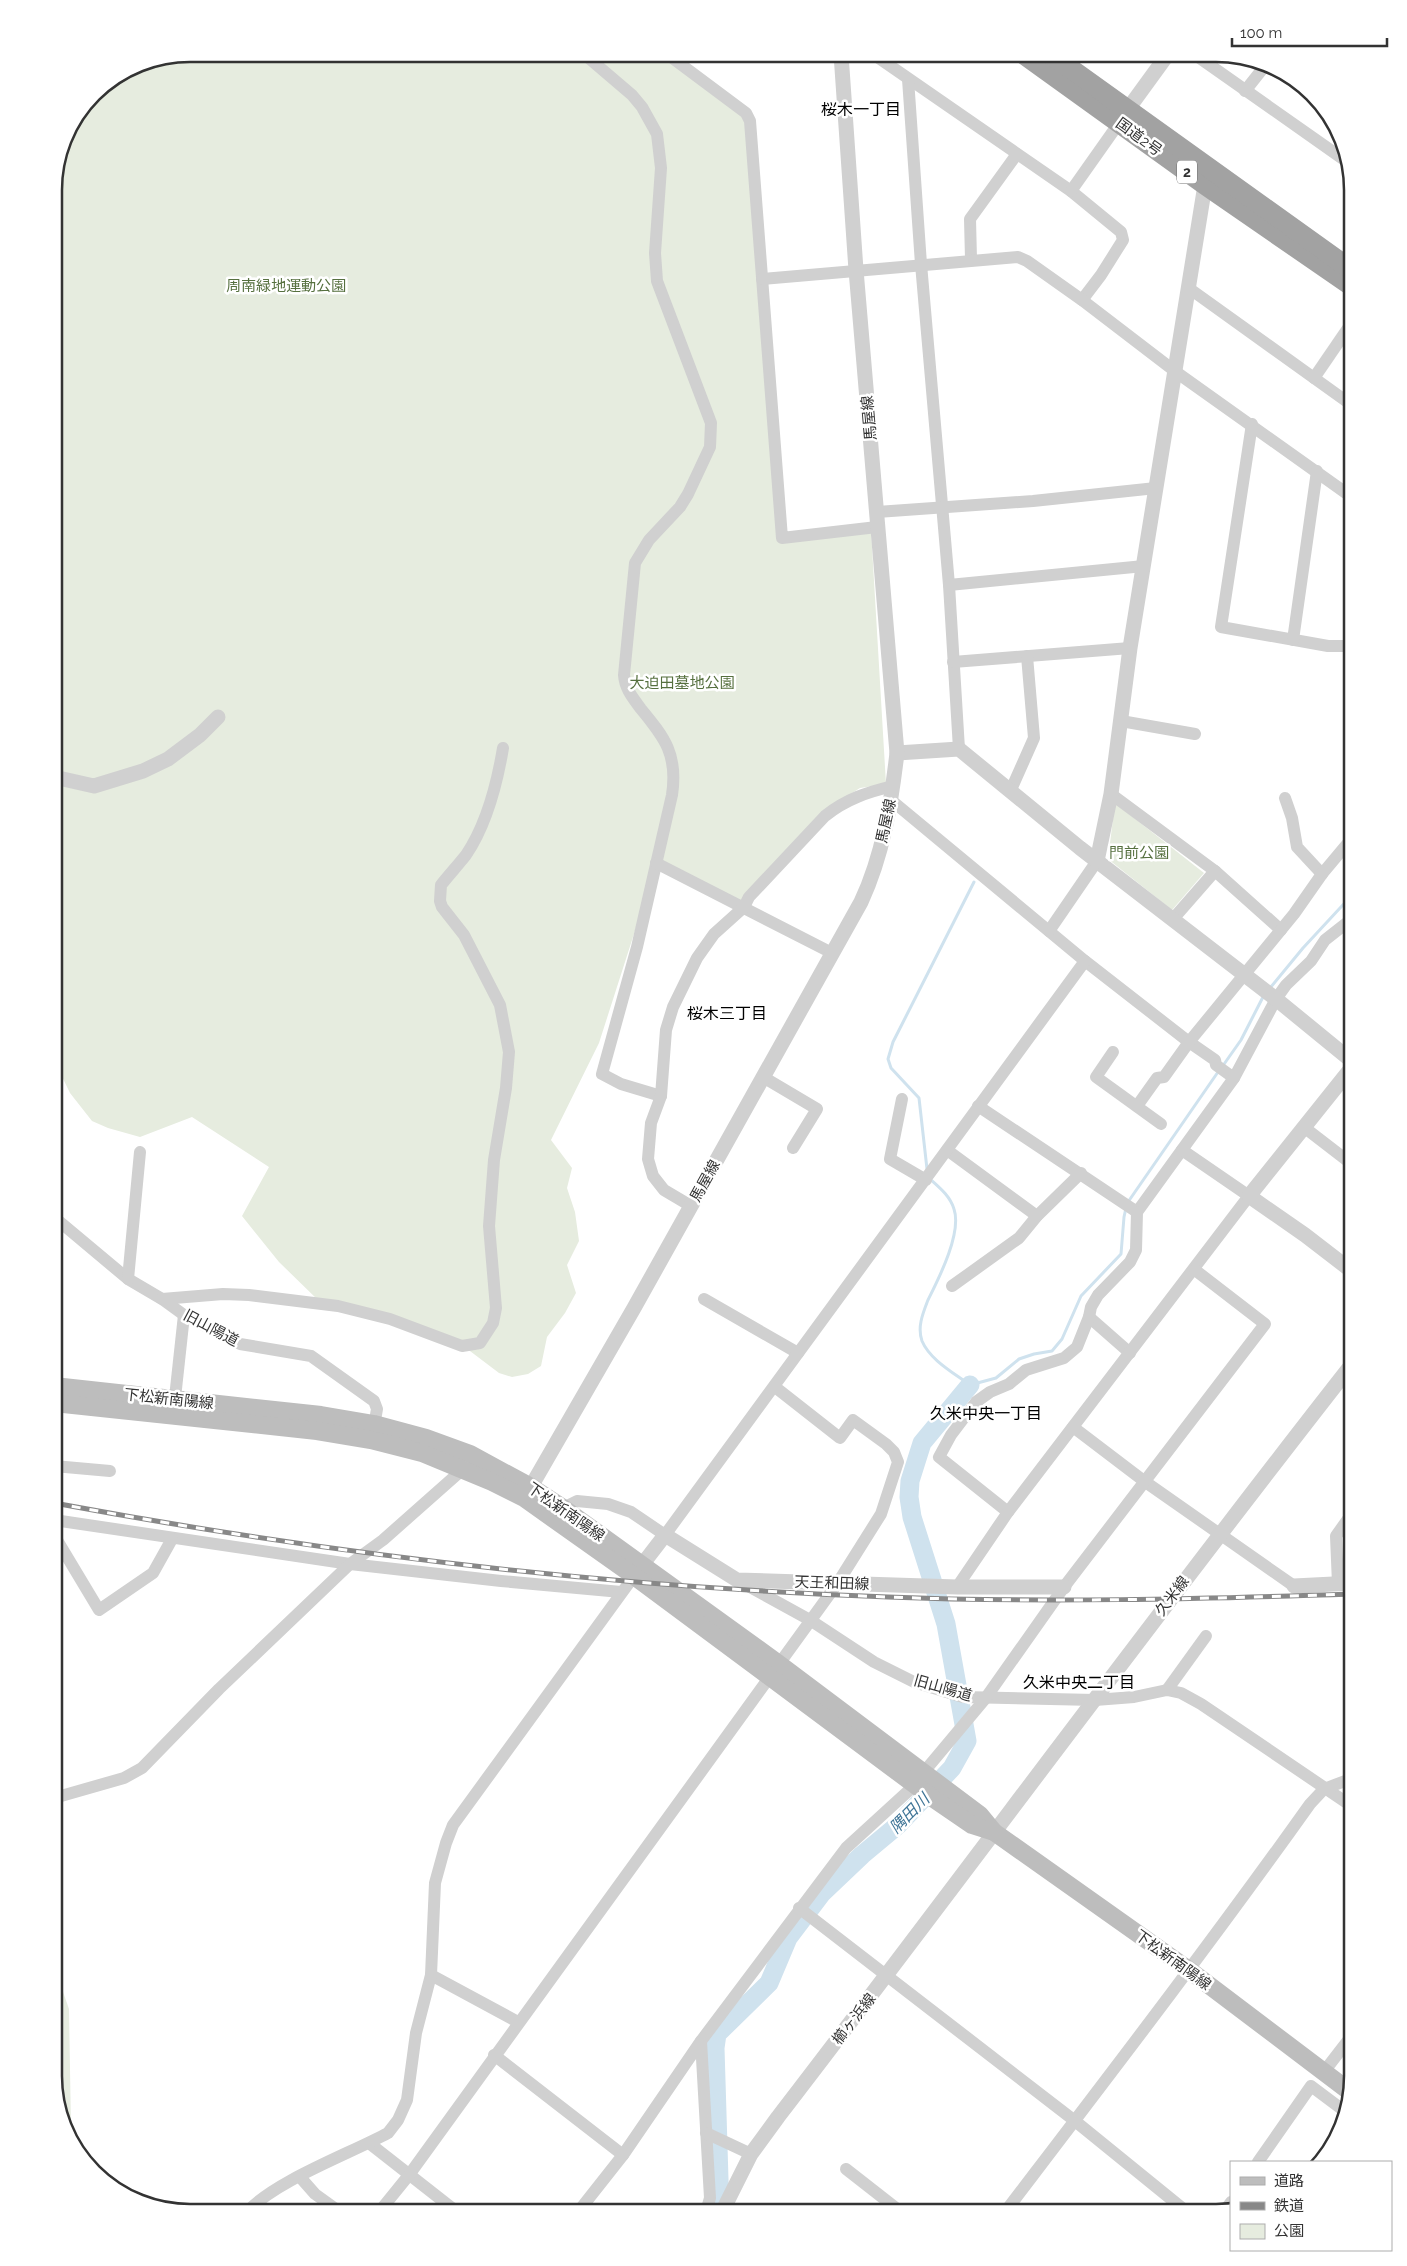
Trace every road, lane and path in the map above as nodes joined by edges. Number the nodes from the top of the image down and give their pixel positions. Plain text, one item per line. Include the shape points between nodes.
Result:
1 (595, 63) edge
2 (688, 63) edge
3 (842, 63) edge
4 (886, 63) edge
5 (1038, 63) edge
6 (1061, 63) edge
7 (1162, 63) edge
8 (1206, 63) edge
9 (1261, 71) edge
10 (908, 79) junction
11 (1245, 91) junction
12 (1124, 116) junction
13 (1018, 154) junction
14 (1340, 157) edge
15 (1205, 185) junction
16 (1071, 191) junction
17 (971, 259) junction
18 (1344, 262) edge
19 (921, 264) junction
20 (856, 270) junction
21 (762, 279) junction
22 (1344, 281) edge
23 (1190, 289) junction
24 (1082, 300) junction
25 (1344, 333) edge
26 (1176, 372) junction
27 (1314, 378) junction
28 (1344, 400) edge
29 (1252, 424) junction
30 (1317, 471) junction
31 (1156, 488) junction
32 (1344, 491) edge
33 (941, 507) junction
34 (877, 519) junction
35 (1144, 566) junction
36 (949, 585) junction
37 (1293, 640) junction
38 (1344, 646) edge
39 (1130, 648) junction
40 (1027, 656) junction
41 (953, 662) junction
42 (218, 717) dead end
43 (1121, 721) junction
44 (1195, 734) dead end
45 (503, 748) dead end
46 (959, 749) junction
47 (897, 753) junction
48 (63, 779) edge
49 (1010, 792) junction
50 (892, 793) junction
51 (1111, 794) junction
52 (1285, 798) dead end
53 (1344, 848) edge
54 (1098, 861) junction
55 (656, 863) junction
56 (1215, 871) junction
57 (1322, 874) junction
58 (744, 907) junction
59 (1173, 919) junction
60 (1344, 925) edge
61 (1281, 930) junction
62 (1049, 931) junction
63 (832, 952) junction
64 (1085, 961) junction
65 (1244, 976) junction
66 (1276, 999) junction
67 (1189, 1042) junction
68 (1113, 1052) dead end
69 (1344, 1056) edge
70 (763, 1076) junction
71 (1344, 1076) edge
72 (1234, 1078) junction
73 (660, 1096) junction
74 (902, 1099) dead end
75 (978, 1106) junction
76 (1137, 1106) junction
77 (1161, 1124) dead end
78 (1305, 1128) junction
79 (793, 1148) dead end
80 (947, 1150) junction
81 (1182, 1150) junction
82 (140, 1152) dead end
83 (1344, 1158) edge
84 (1081, 1173) junction
85 (926, 1180) junction
86 (1249, 1196) junction
87 (691, 1206) junction
88 (1137, 1212) junction
89 (1037, 1216) junction
90 (62, 1224) edge
91 (1344, 1265) edge
92 (1195, 1270) junction
93 (128, 1279) junction
94 (952, 1286) dead end
95 (162, 1299) junction
96 (704, 1299) dead end
97 (184, 1315) junction
98 (1089, 1317) junction
99 (798, 1353) junction
100 (1130, 1353) junction
101 (1344, 1374) edge
102 (62, 1387) edge
103 (775, 1387) junction
104 (62, 1403) edge
105 (174, 1407) junction
106 (1073, 1427) junction
107 (373, 1432) junction
108 (62, 1467) edge
109 (462, 1470) junction
110 (110, 1471) dead end
111 (1144, 1482) junction
112 (527, 1492) junction
113 (563, 1508) junction
114 (1008, 1512) junction
115 (62, 1521) edge
116 (1344, 1525) edge
117 (1219, 1534) junction
118 (665, 1535) junction
119 (172, 1539) junction
120 (62, 1549) edge
121 (350, 1564) junction
122 (638, 1571) junction
123 (1344, 1574) edge
124 (737, 1580) junction
125 (838, 1584) junction
126 (1344, 1584) edge
127 (1294, 1586) joint
128 (956, 1587) junction
129 (1064, 1587) junction
130 (621, 1592) junction
131 (810, 1620) junction
132 (1206, 1636) dead end
133 (774, 1671) junction
134 (1167, 1690) junction
135 (985, 1699) junction
136 (1095, 1700) junction
137 (921, 1780) junction
138 (1344, 1781) edge
139 (1324, 1788) junction
140 (62, 1796) edge
141 (1344, 1801) edge
142 (994, 1832) junction
143 (799, 1908) junction
144 (1188, 1970) junction
145 (430, 1976) junction
146 (887, 1976) junction
147 (518, 2022) junction
148 (701, 2041) junction
149 (494, 2054) junction
150 (1344, 2054) edge
151 (1323, 2073) junction
152 (1343, 2087) edge
153 (1340, 2108) edge
154 (1075, 2121) junction
155 (706, 2132) junction
156 (369, 2144) junction
157 (751, 2154) junction
158 (623, 2155) junction
159 (1259, 2161) edge
160 (846, 2169) dead end
161 (409, 2174) junction
162 (300, 2177) junction
163 (256, 2203) edge
164 (328, 2203) edge
165 (386, 2203) edge
166 (446, 2203) edge
167 (585, 2203) edge
168 (708, 2204) edge
169 (726, 2204) edge
170 (891, 2204) edge
171 (1011, 2204) edge
172 (1177, 2204) edge

1 - 55 street via 632,95 656,134 661,168 655,253 658,281 711,423 710,447 701,470 680,507 644,547 633,574 624,682 662,736 674,765 672,794
2 - 21 street via 746,113 750,121
3 - 20 street, 馬屋線
4 - 10 street
5 - 12 highway, 国道2号 / 2
6 - 12 highway, 国道2号 / 2
7 - 12 street
8 - 11 street
9 - 11 street
10 - 13 street
10 - 19 street
11 - 14 street
12 - 15 highway, 国道2号 / 2
12 - 16 street
12 - 18 highway, 国道2号 / 2
13 - 16 street
13 - 17 street via 970,219
15 - 22 highway, 国道2号 / 2
15 - 23 street
16 - 24 street via 1121,232 1123,240
17 - 19 street
17 - 24 street via 1018,257 1027,260
19 - 20 street
19 - 33 street
20 - 21 street
20 - 34 street, 馬屋線
21 - 34 street via 782,538
23 - 26 street
23 - 27 street
24 - 26 street
25 - 27 street
26 - 29 street
26 - 31 street
27 - 28 street
29 - 30 street
29 - 37 street via 1221,627
30 - 32 street
30 - 37 street
31 - 33 street
31 - 35 street
33 - 34 street
33 - 36 street
34 - 47 street, 馬屋線
35 - 36 street
35 - 39 street
36 - 41 street
37 - 38 street
39 - 40 street
39 - 43 street
40 - 41 street
40 - 49 street via 1034,738
41 - 46 street
42 - 48 street via 168,759 143,771 94,786
43 - 44 street
43 - 51 street
45 - 95 street via 480,829 440,891 442,906 464,935 500,1005 509,1052 488,1226 496,1308 493,1323 480,1343 462,1346 390,1319 338,1306 240,1295
46 - 47 street
46 - 49 street
47 - 50 street, 馬屋線
49 - 54 street
50 - 58 street via 864,793 836,807 749,897
50 - 62 street
50 - 63 street, 馬屋線 via 873,877
51 - 54 street
51 - 56 street
52 - 57 street via 1297,847
53 - 57 street
54 - 59 street
54 - 62 street
55 - 58 street
55 - 73 street via 602,1074 621,1084
56 - 59 street
56 - 61 street
57 - 61 street
58 - 63 street
58 - 73 street via 714,934 685,981 666,1030
59 - 65 street
60 - 66 street via 1325,940 1311,961
61 - 65 street
62 - 64 street
63 - 70 street, 馬屋線
64 - 67 street
64 - 75 street
65 - 66 street
65 - 67 street
66 - 69 street
66 - 72 street
67 - 72 street
67 - 76 street via 1164,1077 1157,1078
68 - 76 street via 1096,1077
70 - 79 street via 818,1109
70 - 87 street, 馬屋線
71 - 78 street
72 - 81 street
73 - 87 street via 651,1123 648,1159 653,1176 664,1190
74 - 85 street via 890,1159
75 - 80 street
75 - 84 street
76 - 77 street
78 - 83 street
78 - 86 street
80 - 85 street
80 - 89 street
81 - 86 street
81 - 88 street
82 - 93 street
84 - 88 street
84 - 89 street
85 - 99 street
86 - 91 street
86 - 92 street
87 - 112 street, 馬屋線
88 - 98 street via 1136,1250 1130,1262 1098,1295
89 - 94 street via 1019,1238
90 - 93 street, 旧山陽道
92 - 100 street
92 - 111 street via 1265,1324
93 - 95 street, 旧山陽道
95 - 97 street, 旧山陽道
96 - 99 street
97 - 105 street
97 - 107 street, 旧山陽道 via 240,1344 311,1356 374,1401 377,1409
98 - 100 street
98 - 114 street via 1077,1348 1064,1358 1026,1370 1009,1384 976,1402 939,1457
99 - 103 street
100 - 106 street
101 - 117 street, 久米線
102 - 105 main road, 下松新南陽線
103 - 118 street
103 - 125 street via 840,1438 853,1420 886,1444 898,1462 881,1514
104 - 105 main road, 下松新南陽線
105 - 107 main road, 下松新南陽線 via 317,1431
106 - 111 street
106 - 114 street
107 - 109 main road, 下松新南陽線
107 - 112 main road, 下松新南陽線 via 426,1438 470,1454
108 - 110 street
109 - 112 main road, 下松新南陽線
109 - 121 street via 383,1540
111 - 117 street
111 - 129 street
112 - 113 main road, 下松新南陽線
112 - 122 main road, 下松新南陽線
113 - 118 street via 577,1501 608,1504 631,1512
113 - 122 main road, 下松新南陽線
114 - 128 street
115 - 119 street
116 - 123 street via 1336,1536
117 - 127 street
117 - 136 street, 久米線
118 - 122 street
118 - 124 street, 天王和田線
119 - 120 street via 152,1573 99,1610
119 - 121 street
121 - 130 street
121 - 140 street via 142,1768 124,1778
122 - 130 street
122 - 133 main road, 下松新南陽線
124 - 125 street, 天王和田線
124 - 131 street, 旧山陽道
125 - 128 street, 天王和田線
125 - 131 street
126 - 127 street
128 - 129 street, 天王和田線
129 - 135 street
130 - 145 street via 454,1825 435,1883
131 - 133 street
131 - 135 street, 旧山陽道 via 874,1662 914,1682 963,1697
132 - 134 street
133 - 137 main road, 下松新南陽線
133 - 147 street
134 - 136 street, 旧山陽道
134 - 139 street via 1181,1693 1201,1704
135 - 136 street, 旧山陽道
135 - 137 street
136 - 142 street, 久米線
137 - 142 main road, 下松新南陽線 via 980,1814
137 - 143 street via 846,1848
138 - 139 street
139 - 141 street
139 - 144 street
142 - 144 main road, 下松新南陽線
142 - 146 street, 櫛ヶ浜線
143 - 146 street
143 - 148 street
144 - 151 main road, 下松新南陽線
144 - 154 street
145 - 147 street
145 - 156 street via 416,2033 407,2100 388,2134
146 - 154 street
146 - 157 street, 櫛ヶ浜線
147 - 149 street
148 - 155 street
148 - 158 street
149 - 158 street
149 - 161 street
150 - 151 street
151 - 152 main road, 下松新南陽線
153 - 159 street via 1311,2086
154 - 171 street
154 - 172 street
155 - 157 street
155 - 168 street
156 - 161 street
156 - 162 street
157 - 169 street, 櫛ヶ浜線
158 - 167 street
160 - 170 street
161 - 165 street
161 - 166 street
162 - 163 street
162 - 164 street

